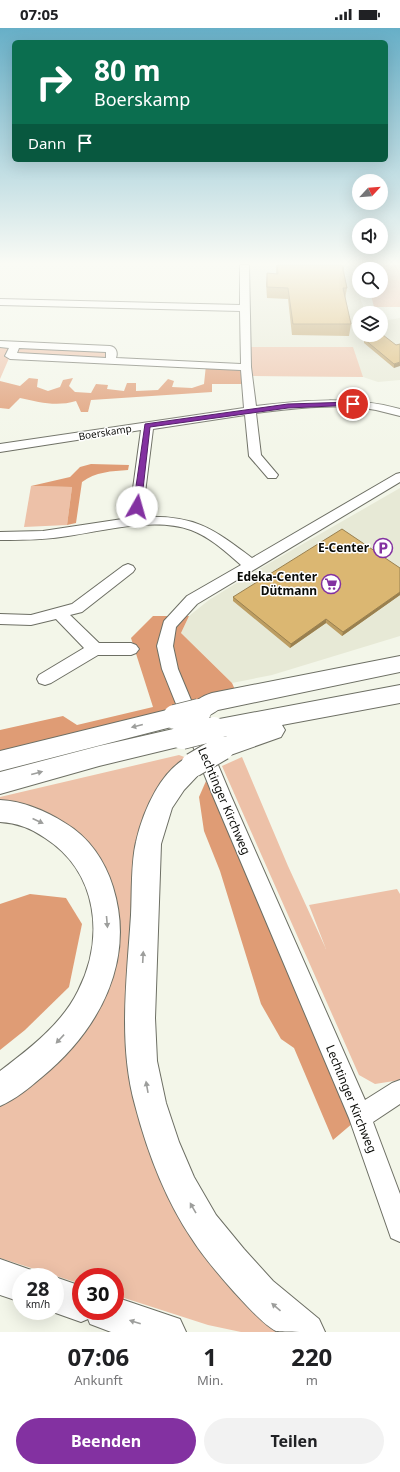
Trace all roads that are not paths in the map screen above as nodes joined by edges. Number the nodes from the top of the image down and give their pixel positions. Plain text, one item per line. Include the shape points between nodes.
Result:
1 (245, 326) edge
2 (0, 344) edge
3 (246, 367) junction
4 (251, 411) junction
5 (400, 413) edge
6 (147, 426) junction
7 (0, 448) edge
8 (272, 475) dead end
9 (400, 477) edge
10 (135, 521) junction
11 (0, 536) edge
12 (251, 566) junction
13 (128, 568) dead end
14 (59, 613) junction
15 (0, 619) edge
16 (95, 648) junction
17 (131, 649) dead end
18 (400, 664) edge
19 (45, 679) dead end
20 (399, 688) edge
21 (209, 721) junction
22 (179, 727) junction
23 (0, 761) edge
24 (0, 783) edge
25 (0, 811) edge
26 (0, 1090) edge
27 (400, 1091) edge
28 (360, 1117) junction
29 (400, 1229) edge
30 (0, 1277) edge
31 (12, 1281) edge
32 (124, 1318) edge
33 (167, 1332) edge
34 (306, 1332) edge

1 - 3 street
2 - 3 street via 16,344 10,356
3 - 4 street
4 - 5 street, Boerskamp via 288,406 343,404 377,406
4 - 6 street, Boerskamp
4 - 8 street via 255,456
6 - 7 street, Boerskamp
6 - 10 street
9 - 12 street, Lechtinger Kirchweg
10 - 11 street via 43,535
10 - 12 street via 191,526 222,542
12 - 28 street, Lechtinger Kirchweg via 192,600 169,625 166,646 170,669 202,750
13 - 14 street via 77,608
14 - 15 street via 31,620
14 - 16 street
16 - 17 street
16 - 19 street
18 - 21 highway via 212,702
20 - 21 highway
20 - 21 highway via 375,706 255,735
21 - 22 highway, bridge
34 -> 21 highway, bridge via 260,1294 204,1227 182,1189 163,1145 150,1102 142,1061 140,1018 148,844 154,816 170,788 193,765
22 -> 23 highway
24 -> 22 highway via 99,756
25 -> 26 highway via 32,818 54,828 71,842 87,860 98,880 108,928 106,952 88,1003 70,1028 44,1056
27 - 28 street
28 - 29 street, Lechtinger Kirchweg
30 - 31 highway
33 -> 32 highway

